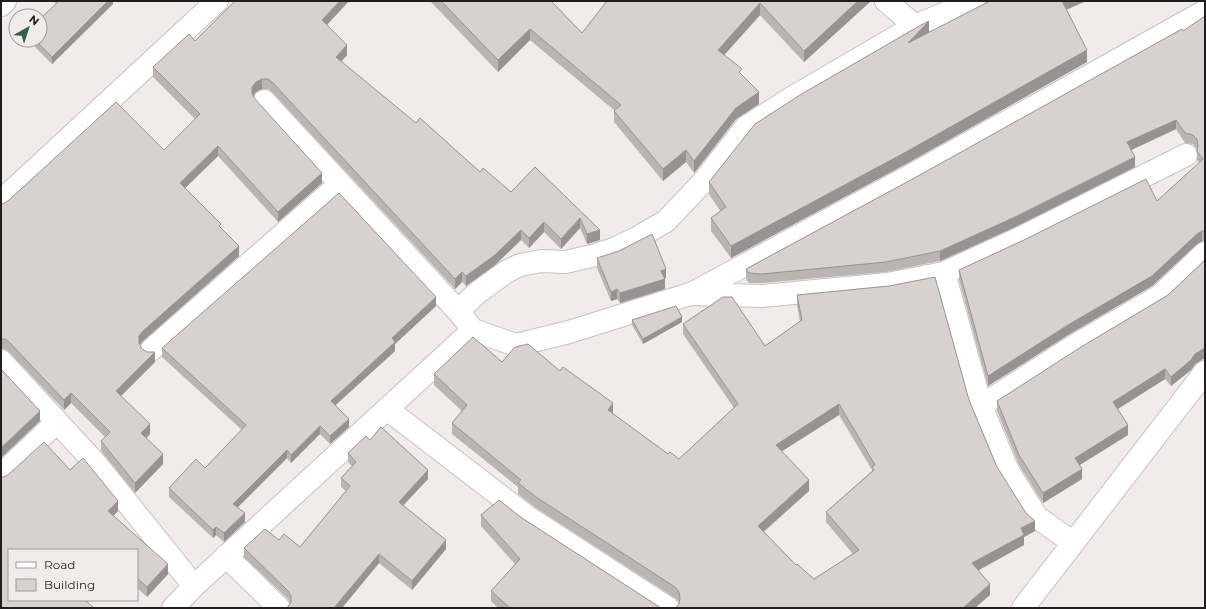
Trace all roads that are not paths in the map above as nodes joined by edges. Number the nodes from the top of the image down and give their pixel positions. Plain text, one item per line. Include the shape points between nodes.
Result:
1 (5, 1) edge
2 (216, 1) edge
3 (886, 1) edge
4 (974, 1) edge
5 (1, 5) edge
6 (1205, 11) edge
7 (915, 26) junction
8 (264, 101) dead end
9 (1186, 155) dead end
10 (340, 184) junction
11 (1, 200) edge
12 (1205, 253) edge
13 (944, 273) junction
14 (690, 294) junction
15 (458, 311) junction
16 (473, 330) junction
17 (151, 350) edge
18 (1, 361) edge
19 (1205, 372) edge
20 (981, 406) junction
21 (387, 409) junction
22 (57, 422) junction
23 (1, 475) edge
24 (1073, 543) junction
25 (226, 556) junction
26 (194, 586) junction
27 (173, 608) edge
28 (279, 608) edge
29 (668, 608) edge
30 (1023, 608) edge

1 - 5 street
2 - 11 street
3 - 7 street
4 - 7 street
6 - 14 street via 912,175
7 - 15 street via 746,127 703,182 666,221 614,249 592,256 565,262 541,261 520,265 477,293
8 - 10 street
9 - 13 street
10 - 15 street
10 - 17 street
12 - 20 street via 1160,296 1074,346
13 - 14 street via 888,284 762,296
13 - 20 street
14 - 16 street via 569,332 516,345
15 - 16 street
16 - 21 street
18 - 22 street
19 - 24 street
20 - 24 street via 1008,471 1037,517
21 - 25 street
21 - 29 street via 529,518
22 - 23 street
22 - 26 street via 97,465
24 - 30 street
25 - 26 street
25 - 28 street
26 - 27 street

